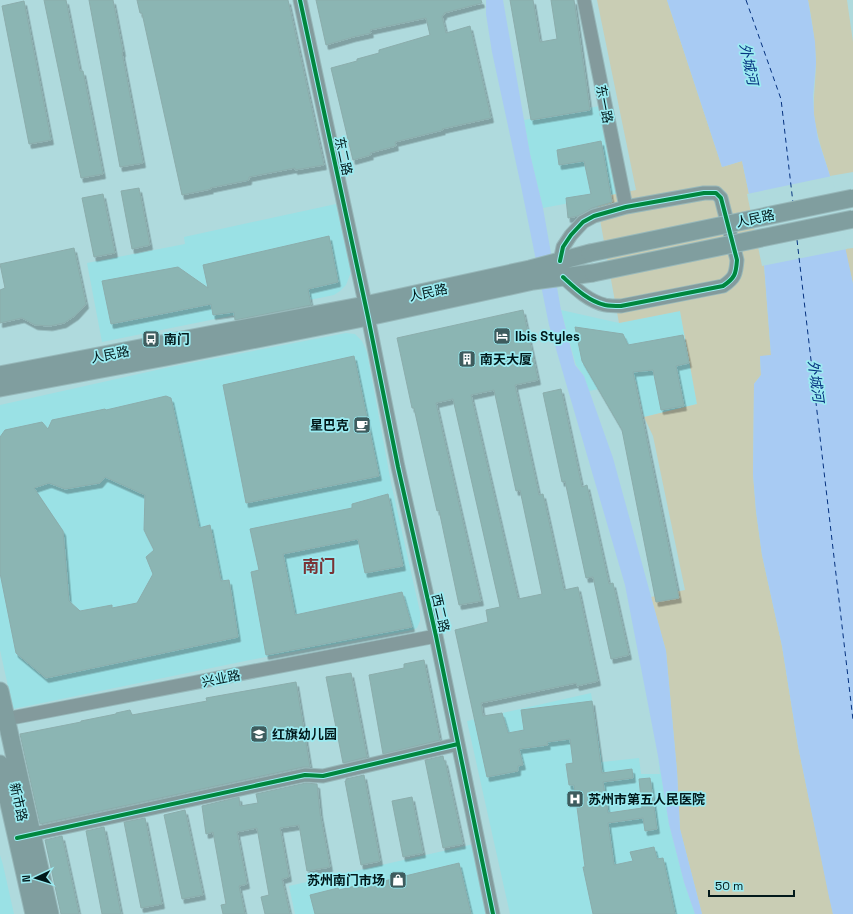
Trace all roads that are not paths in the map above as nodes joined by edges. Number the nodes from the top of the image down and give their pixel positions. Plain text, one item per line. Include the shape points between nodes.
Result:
1 (300, 0) edge
2 (584, 0) edge
3 (853, 198) edge
4 (626, 207) junction
5 (853, 219) edge
6 (561, 269) junction
7 (366, 311) junction
8 (0, 375) edge
9 (0, 388) edge
10 (436, 636) junction
11 (0, 691) edge
12 (6, 720) junction
13 (458, 744) junction
14 (0, 764) edge
15 (24, 836) junction
16 (34, 914) edge
17 (50, 914) edge
18 (493, 914) edge

1 - 7 street, 东二路
2 - 4 street, 东一路
3 - 6 main road, 人民路, bridge via 590,253
4 - 6 street via 594,216 583,222 562,247
4 - 6 street via 716,193 721,198 737,260 732,280 723,286 621,306 605,305 578,290
5 - 6 main road, 人民路, bridge via 593,273
6 - 7 main road, 人民路
7 - 8 main road, 人民路
7 - 9 main road, 人民路 via 166,357
7 - 10 street, 西二路
10 - 12 street, 兴业路
10 - 13 street, 西二路
11 - 12 main road, 新市路
12 - 15 main road, 新市路
13 - 15 street via 323,776 305,775
13 - 18 street, 西二路
14 - 15 main road, 新市路
15 - 16 main road, 新市路
15 - 17 main road, 新市路

